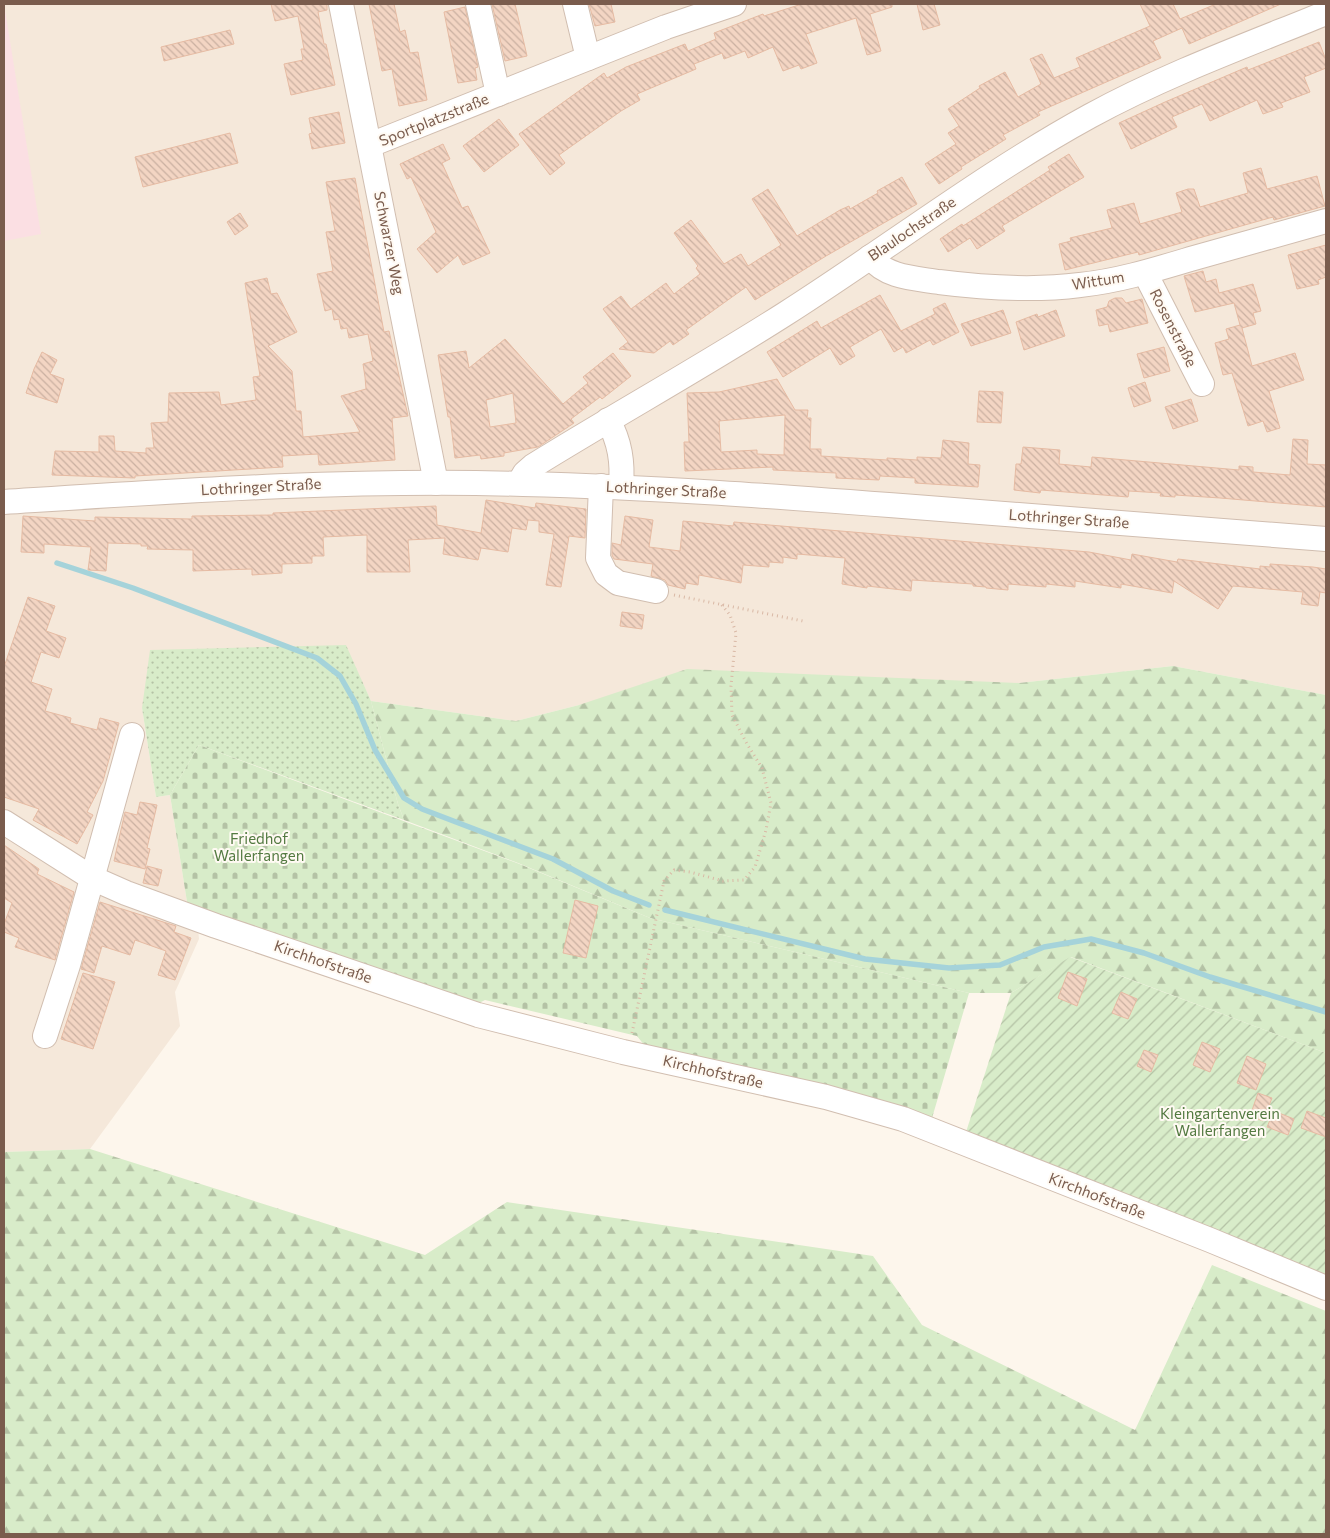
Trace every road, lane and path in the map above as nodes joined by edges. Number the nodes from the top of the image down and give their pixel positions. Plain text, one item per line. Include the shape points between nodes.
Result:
1 (341, 4) edge
2 (478, 4) edge
3 (575, 4) edge
4 (734, 4) edge
5 (678, 13) edge
6 (1326, 13) edge
7 (588, 58) junction
8 (498, 94) junction
9 (370, 145) junction
10 (1326, 221) edge
11 (870, 257) junction
12 (1145, 273) junction
13 (1202, 384) dead end
14 (608, 420) junction
15 (436, 483) junction
16 (519, 483) junction
17 (611, 486) junction
18 (4, 502) edge
19 (1326, 539) edge
20 (656, 591) joint
21 (721, 604) junction
22 (803, 621) dead end
23 (132, 735) dead end
24 (4, 822) edge
25 (92, 878) junction
26 (45, 1036) dead end
27 (628, 1052) junction
28 (1326, 1288) edge

1 - 9 street, Schwarzer Weg
2 - 8 street, Sportplatzstraße
3 - 7 street
4 - 5 street, Sportplatzstraße
5 - 7 street, Sportplatzstraße
6 - 11 street, Blaulochstraße via 1220,56 1090,116 990,177
7 - 8 street, Sportplatzstraße
8 - 9 street, Sportplatzstraße
9 - 15 street, Schwarzer Weg
10 - 12 street, Wittum
11 - 12 street, Wittum via 877,266 894,274 1007,288 1079,286
11 - 14 street, Blaulochstraße via 786,314
12 - 13 street, Rosenstraße
14 - 16 street, Blaulochstraße via 533,466
14 - 17 street via 617,436 621,457
15 - 16 street, Lothringer Straße
15 - 18 street, Lothringer Straße via 248,486
16 - 17 street, Lothringer Straße
17 - 19 street, Lothringer Straße
17 - 20 street via 598,558 606,574 618,583
20 - 21 path
21 - 22 path
21 - 27 path via 730,615 736,633 732,715 762,768 771,803 766,830 755,867 744,880 723,881 674,870 664,881
23 - 25 street
24 - 25 street, Kirchhofstraße
25 - 26 street
25 - 27 street, Kirchhofstraße via 216,926 478,1015
27 - 28 street, Kirchhofstraße via 826,1097 903,1120

